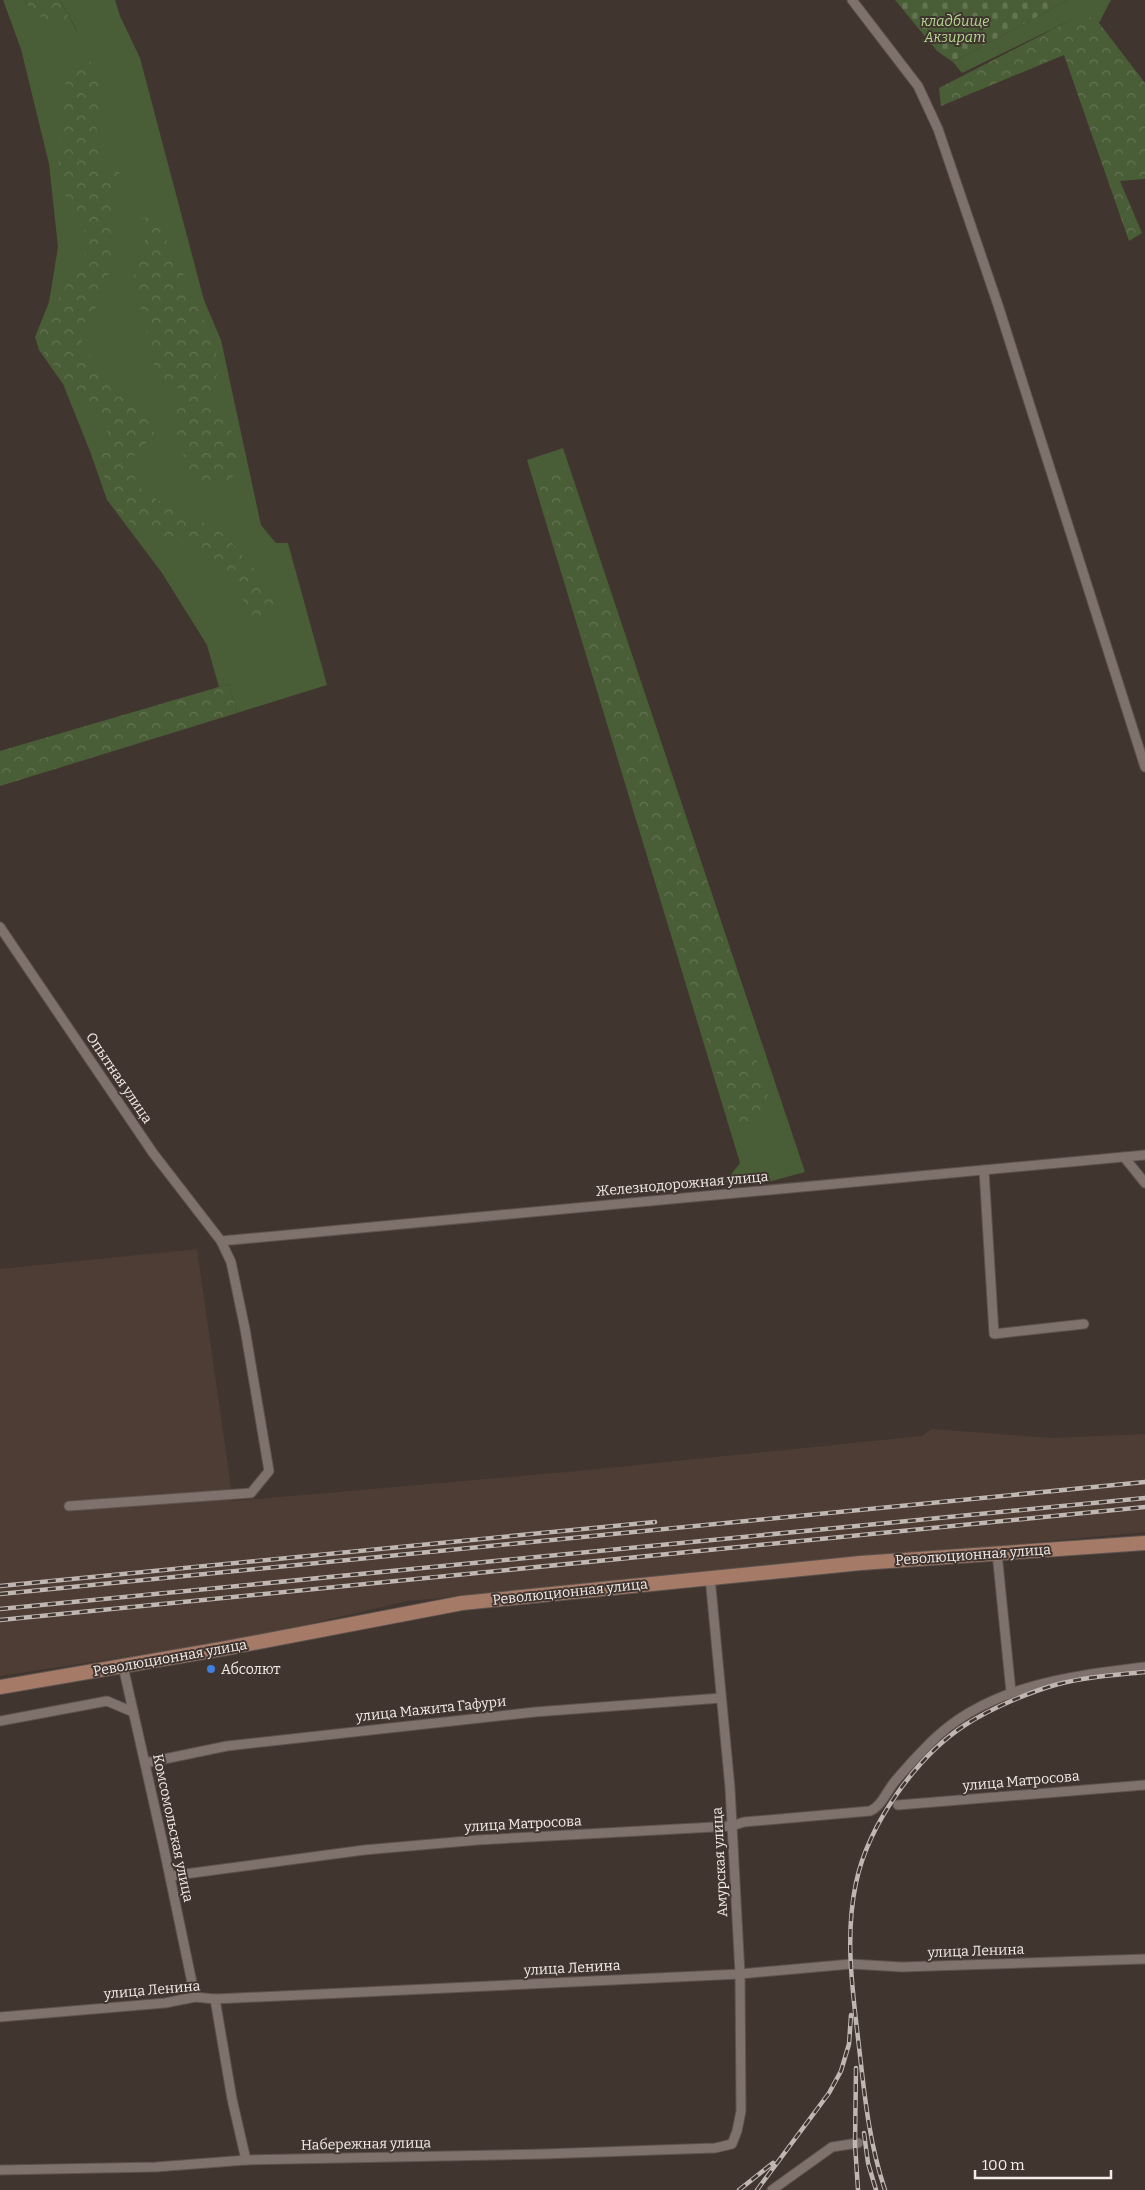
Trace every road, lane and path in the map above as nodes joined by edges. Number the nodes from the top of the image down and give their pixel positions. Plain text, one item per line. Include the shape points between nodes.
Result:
1 (852, 0) edge
2 (1145, 767) edge
3 (0, 927) edge
4 (1145, 1155) edge
5 (1124, 1157) junction
6 (984, 1170) junction
7 (1145, 1183) edge
8 (221, 1241) junction
9 (1084, 1324) dead end
10 (69, 1506) dead end
11 (1145, 1543) edge
12 (997, 1553) junction
13 (710, 1577) junction
14 (122, 1666) junction
15 (1145, 1668) edge
16 (0, 1687) edge
17 (1012, 1692) junction
18 (721, 1698) junction
19 (133, 1712) junction
20 (0, 1721) edge
21 (145, 1763) junction
22 (1145, 1785) edge
23 (898, 1805) dead end
24 (732, 1826) junction
25 (170, 1876) junction
26 (1145, 1959) edge
27 (740, 1974) junction
28 (195, 1997) junction
29 (215, 1999) junction
30 (0, 2017) edge
31 (858, 2143) dead end
32 (732, 2144) joint
33 (246, 2160) junction
34 (0, 2170) edge
35 (772, 2190) edge

1 - 2 street via 918,86 938,129 1007,333
3 - 8 street, Опытная улица via 154,1153
4 - 5 street, Железнодорожная улица
5 - 6 street, Железнодорожная улица
5 - 7 street
6 - 8 street, Железнодорожная улица
6 - 9 street via 994,1334
8 - 10 street, Опытная улица via 232,1262 269,1471 251,1493
11 - 12 main road, Революционная улица
12 - 13 main road, Революционная улица
12 - 17 street
13 - 14 main road, Революционная улица via 462,1603
13 - 18 street, Амурская улица
14 - 16 main road, Революционная улица
14 - 19 street, Комсомольская улица
15 - 17 street via 1068,1677
17 - 24 street, улица Матросова via 944,1728 895,1781 877,1808
18 - 21 street, улица Мажита Гафури via 535,1712 236,1744
18 - 24 street, Амурская улица
19 - 20 street via 107,1701
19 - 21 street, Комсомольская улица
21 - 25 street, Комсомольская улица
22 - 23 street, улица Матросова
24 - 25 street, улица Матросова via 383,1848
24 - 27 street, Амурская улица
25 - 28 street, Комсомольская улица
26 - 27 street, улица Ленина via 902,1967 851,1964
27 - 29 street, улица Ленина
27 - 32 street, Амурская улица via 741,2111
28 - 29 street, улица Ленина
28 - 30 street, улица Ленина via 165,2003
29 - 33 street
31 - 35 street via 832,2147
32 - 33 street, Набережная улица via 715,2148 552,2154
33 - 34 street, Набережная улица via 156,2167

